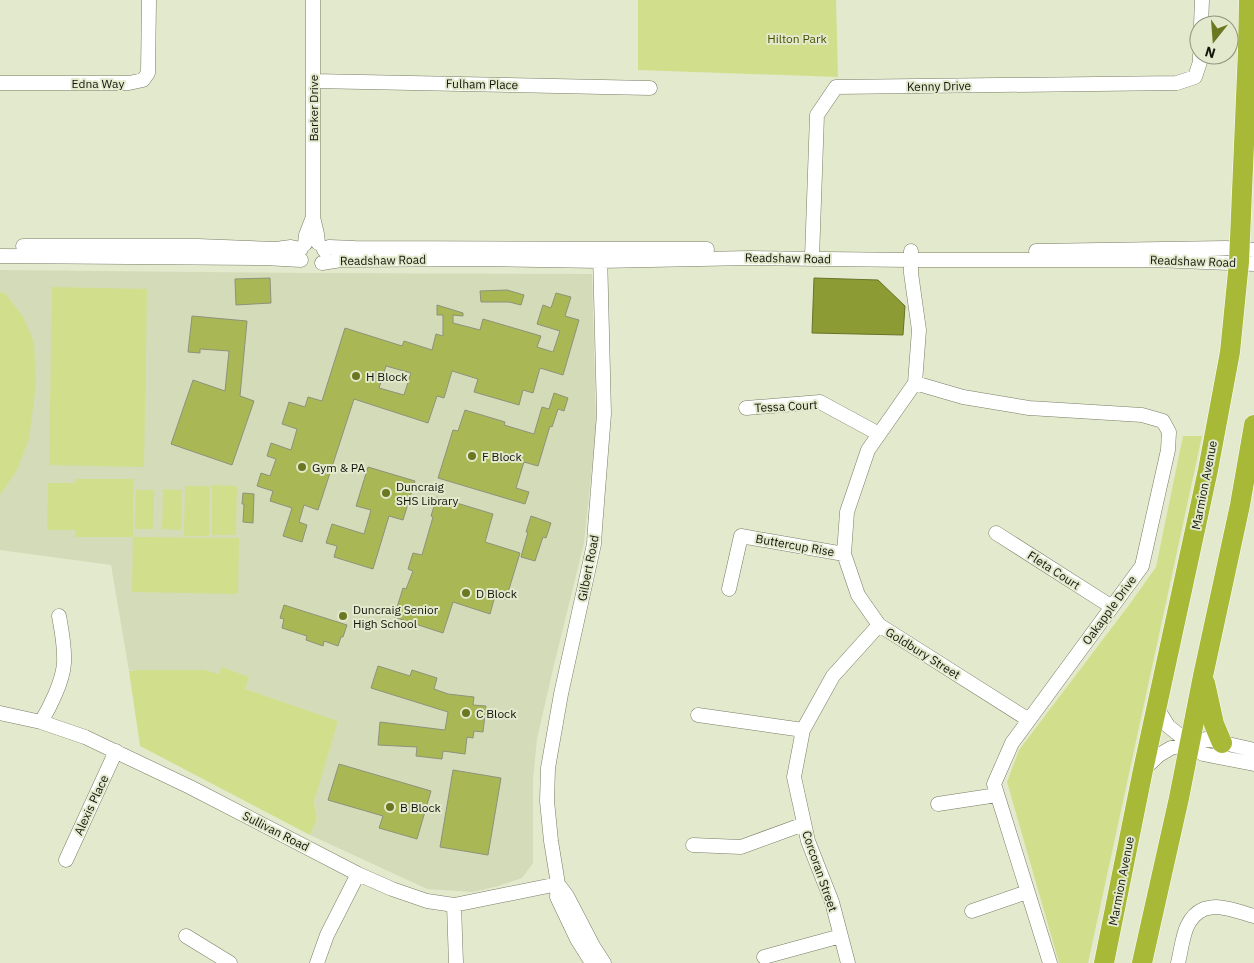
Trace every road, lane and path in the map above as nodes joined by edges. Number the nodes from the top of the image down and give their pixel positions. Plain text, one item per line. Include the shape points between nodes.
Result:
1 (149, 0) edge
2 (313, 0) edge
3 (1202, 0) edge
4 (1249, 0) edge
5 (1201, 15) edge
6 (1199, 65) edge
7 (314, 81) junction
8 (0, 83) edge
9 (650, 88) dead end
10 (0, 246) edge
11 (312, 251) junction
12 (812, 254) junction
13 (600, 255) junction
14 (911, 255) junction
15 (0, 256) edge
16 (1247, 256) edge
17 (915, 383) junction
18 (746, 408) dead end
19 (1254, 425) edge
20 (879, 434) junction
21 (996, 533) dead end
22 (844, 554) junction
23 (729, 588) dead end
24 (1112, 607) junction
25 (59, 616) dead end
26 (879, 625) junction
27 (1203, 676) junction
28 (1157, 708) junction
29 (0, 713) edge
30 (698, 716) dead end
31 (1029, 720) junction
32 (41, 722) junction
33 (803, 730) junction
34 (1190, 744) junction
35 (1220, 750) junction
36 (1254, 750) edge
37 (116, 751) junction
38 (1254, 764) edge
39 (1143, 770) junction
40 (997, 795) junction
41 (1179, 798) junction
42 (938, 804) dead end
43 (804, 824) junction
44 (693, 845) dead end
45 (66, 860) dead end
46 (358, 874) junction
47 (558, 884) junction
48 (1027, 892) junction
49 (454, 905) junction
50 (972, 910) dead end
51 (1254, 916) edge
52 (186, 936) dead end
53 (840, 936) junction
54 (764, 957) dead end
55 (230, 963) edge
56 (317, 963) edge
57 (456, 963) edge
58 (592, 963) edge
59 (604, 963) edge
60 (848, 963) edge
61 (1050, 963) edge
62 (1104, 963) edge
63 (1142, 963) edge
64 (1178, 963) edge

1 - 8 street, Edna Way via 148,73 143,80 129,83
2 - 7 street, Barker Drive
3 - 5 street
4 - 16 highway, Marmion Avenue
6 - 12 street, Kenny Drive via 1195,77 1177,83 836,87 817,114
7 - 9 street, Fulham Place
7 - 11 street, Barker Drive via 312,217 306,234
10 - 11 street, Readshaw Road via 292,247
11 - 13 street, Readshaw Road via 329,247
11 - 15 street, Readshaw Road via 265,258
12 - 13 street, Readshaw Road
12 - 14 street, Readshaw Road
13 - 47 street, Gilbert Road via 604,414 594,544 548,768 550,841
14 - 16 street, Readshaw Road via 1156,260
14 - 17 street via 919,330
16 - 28 highway, Marmion Avenue via 1208,470
17 - 20 street, Goldbury Street
17 - 24 street, Oakapple Drive via 963,397 1028,408 1142,415 1163,421 1169,432 1168,450 1142,566
18 - 20 street, Tessa Court via 820,402
19 - 27 highway
20 - 22 street, Goldbury Street via 868,450 847,512
21 - 24 street, Fleta Court
22 - 23 street, Buttercup Rise via 741,536
22 - 26 street, Goldbury Street via 858,595
24 - 31 street, Oakapple Drive
25 - 32 street via 64,665
26 - 31 street, Goldbury Street
26 - 33 street, Corcoran Street via 833,676
27 - 34 highway
27 - 35 highway
28 - 34 street via 1168,726
28 - 39 highway, Marmion Avenue
29 - 32 street, Sullivan Road
30 - 33 street
31 - 40 street, Oakapple Drive via 1012,743 994,784
32 - 37 street, Sullivan Road
33 - 43 street, Corcoran Street via 794,776
34 - 35 street via 1206,739
34 - 39 street via 1171,748
34 - 41 highway
35 - 36 street
35 - 38 street
35 - 41 street via 1192,768
37 - 45 street, Alexis Place
37 - 46 street, Sullivan Road
39 - 62 highway, Marmion Avenue
40 - 42 street
40 - 48 street, Oakapple Drive
41 - 63 highway
43 - 44 street via 741,847
43 - 53 street, Corcoran Street via 832,902
46 - 49 street, Sullivan Road via 427,901
46 - 56 street via 326,935
47 - 49 street, Sullivan Road
47 - 58 street, Gilbert Road via 557,898
47 - 59 street, Gilbert Road
48 - 50 street
48 - 61 street, Oakapple Drive
49 - 57 street
51 - 64 street via 1215,907 1200,911 1186,928
52 - 55 street
53 - 54 street
53 - 60 street, Corcoran Street

